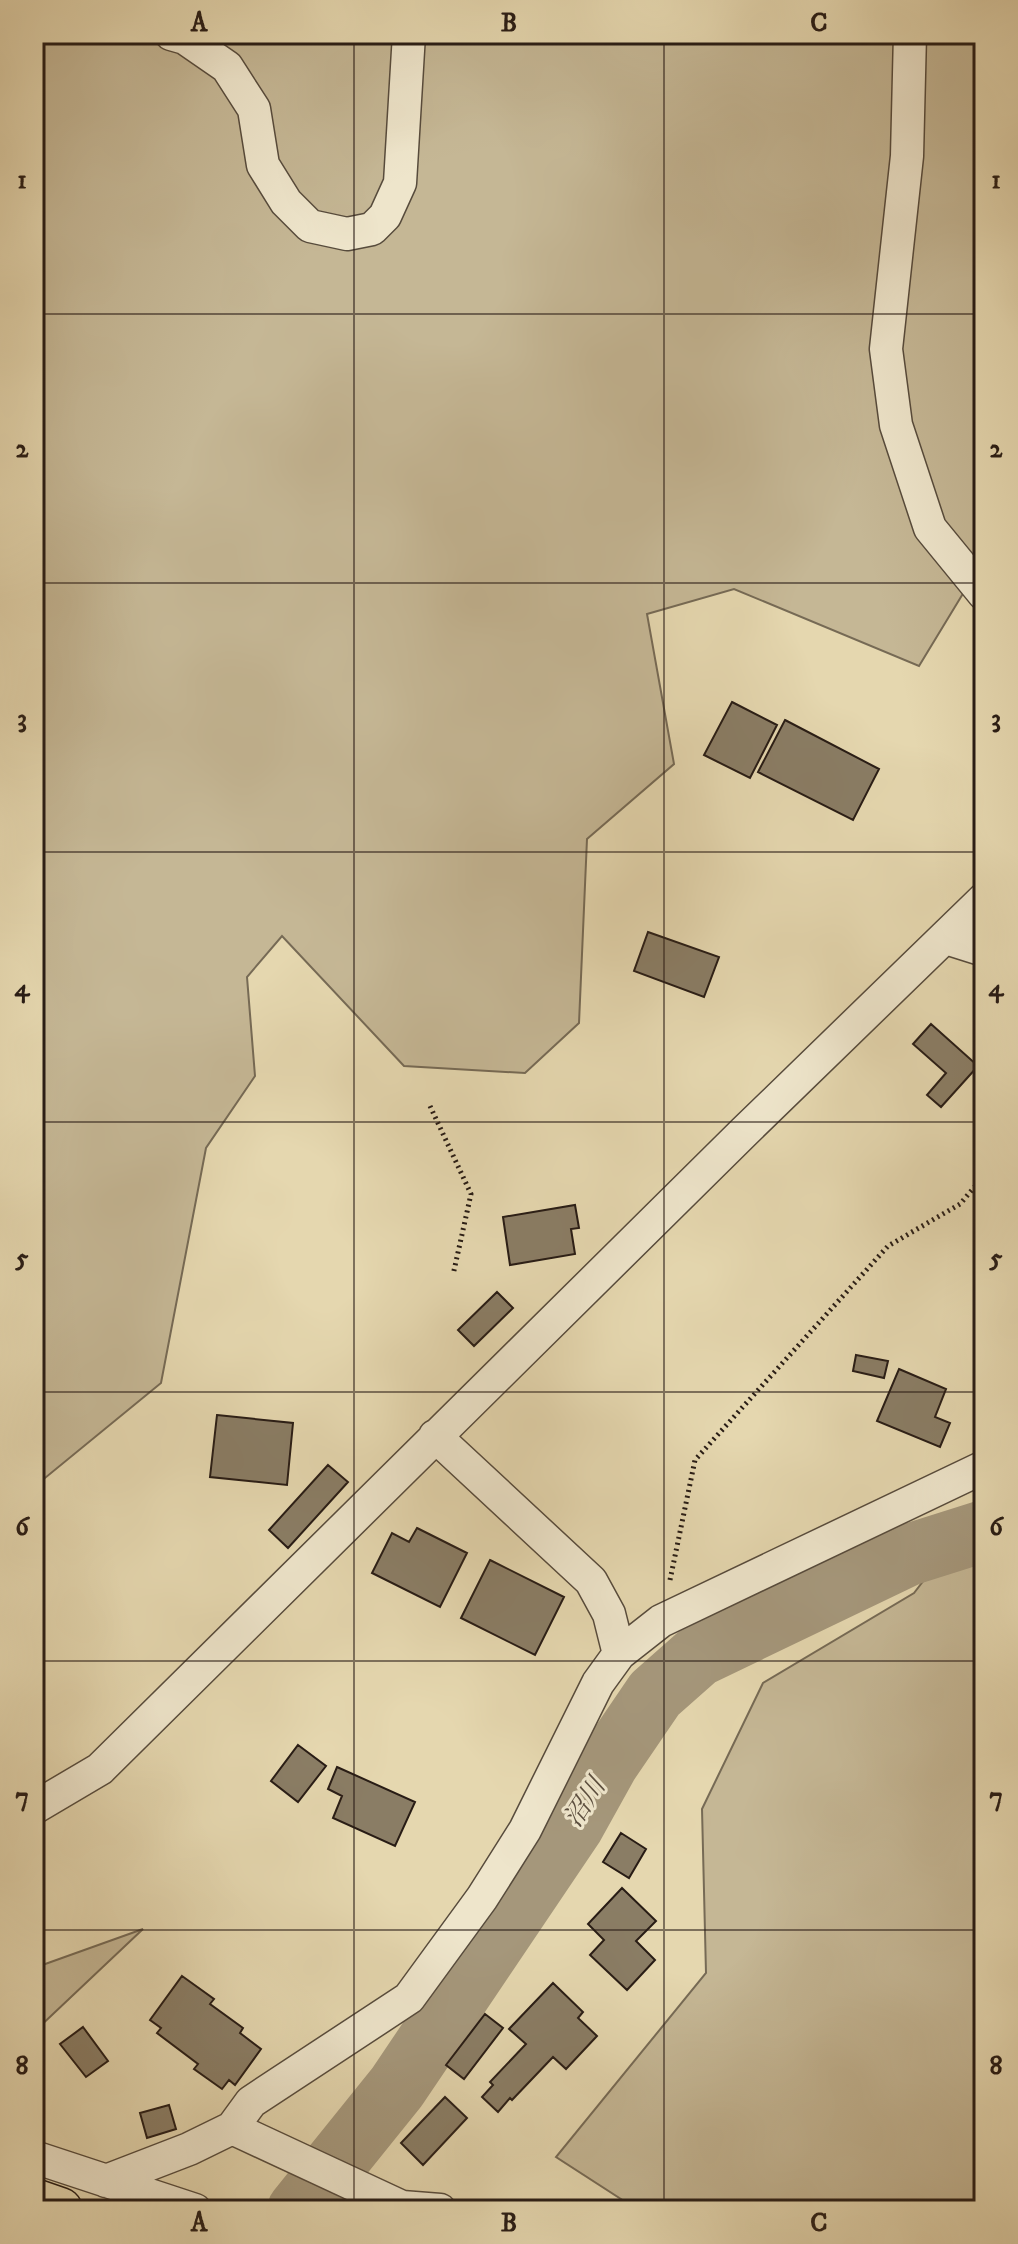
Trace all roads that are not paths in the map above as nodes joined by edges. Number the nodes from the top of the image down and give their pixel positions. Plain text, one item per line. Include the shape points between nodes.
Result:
1 (171, 34) edge
2 (409, 34) edge
3 (910, 34) edge
4 (984, 594) edge
5 (984, 899) edge
6 (946, 938) junction
7 (984, 950) edge
8 (435, 1436) junction
9 (984, 1467) edge
10 (619, 1654) junction
11 (34, 1808) edge
12 (232, 2128) junction
13 (34, 2157) edge
14 (106, 2181) junction
15 (34, 2201) edge
16 (400, 2208) edge
17 (60, 2210) edge
18 (195, 2210) edge
19 (440, 2210) edge

1 - 2 street via 227,67 254,109 263,165 286,202 310,226 347,234 372,229 385,216 400,183
3 - 4 street via 907,156 886,349 896,425 930,528
5 - 6 street
6 - 7 street
6 - 8 street
8 - 10 street via 591,1581 609,1614
8 - 11 street via 100,1769
9 - 10 street via 661,1621
10 - 12 street via 592,1694 525,1830 409,1998 251,2102
12 - 14 street
12 - 16 street
13 - 14 street
14 - 18 street
15 - 17 highway
16 - 19 street

